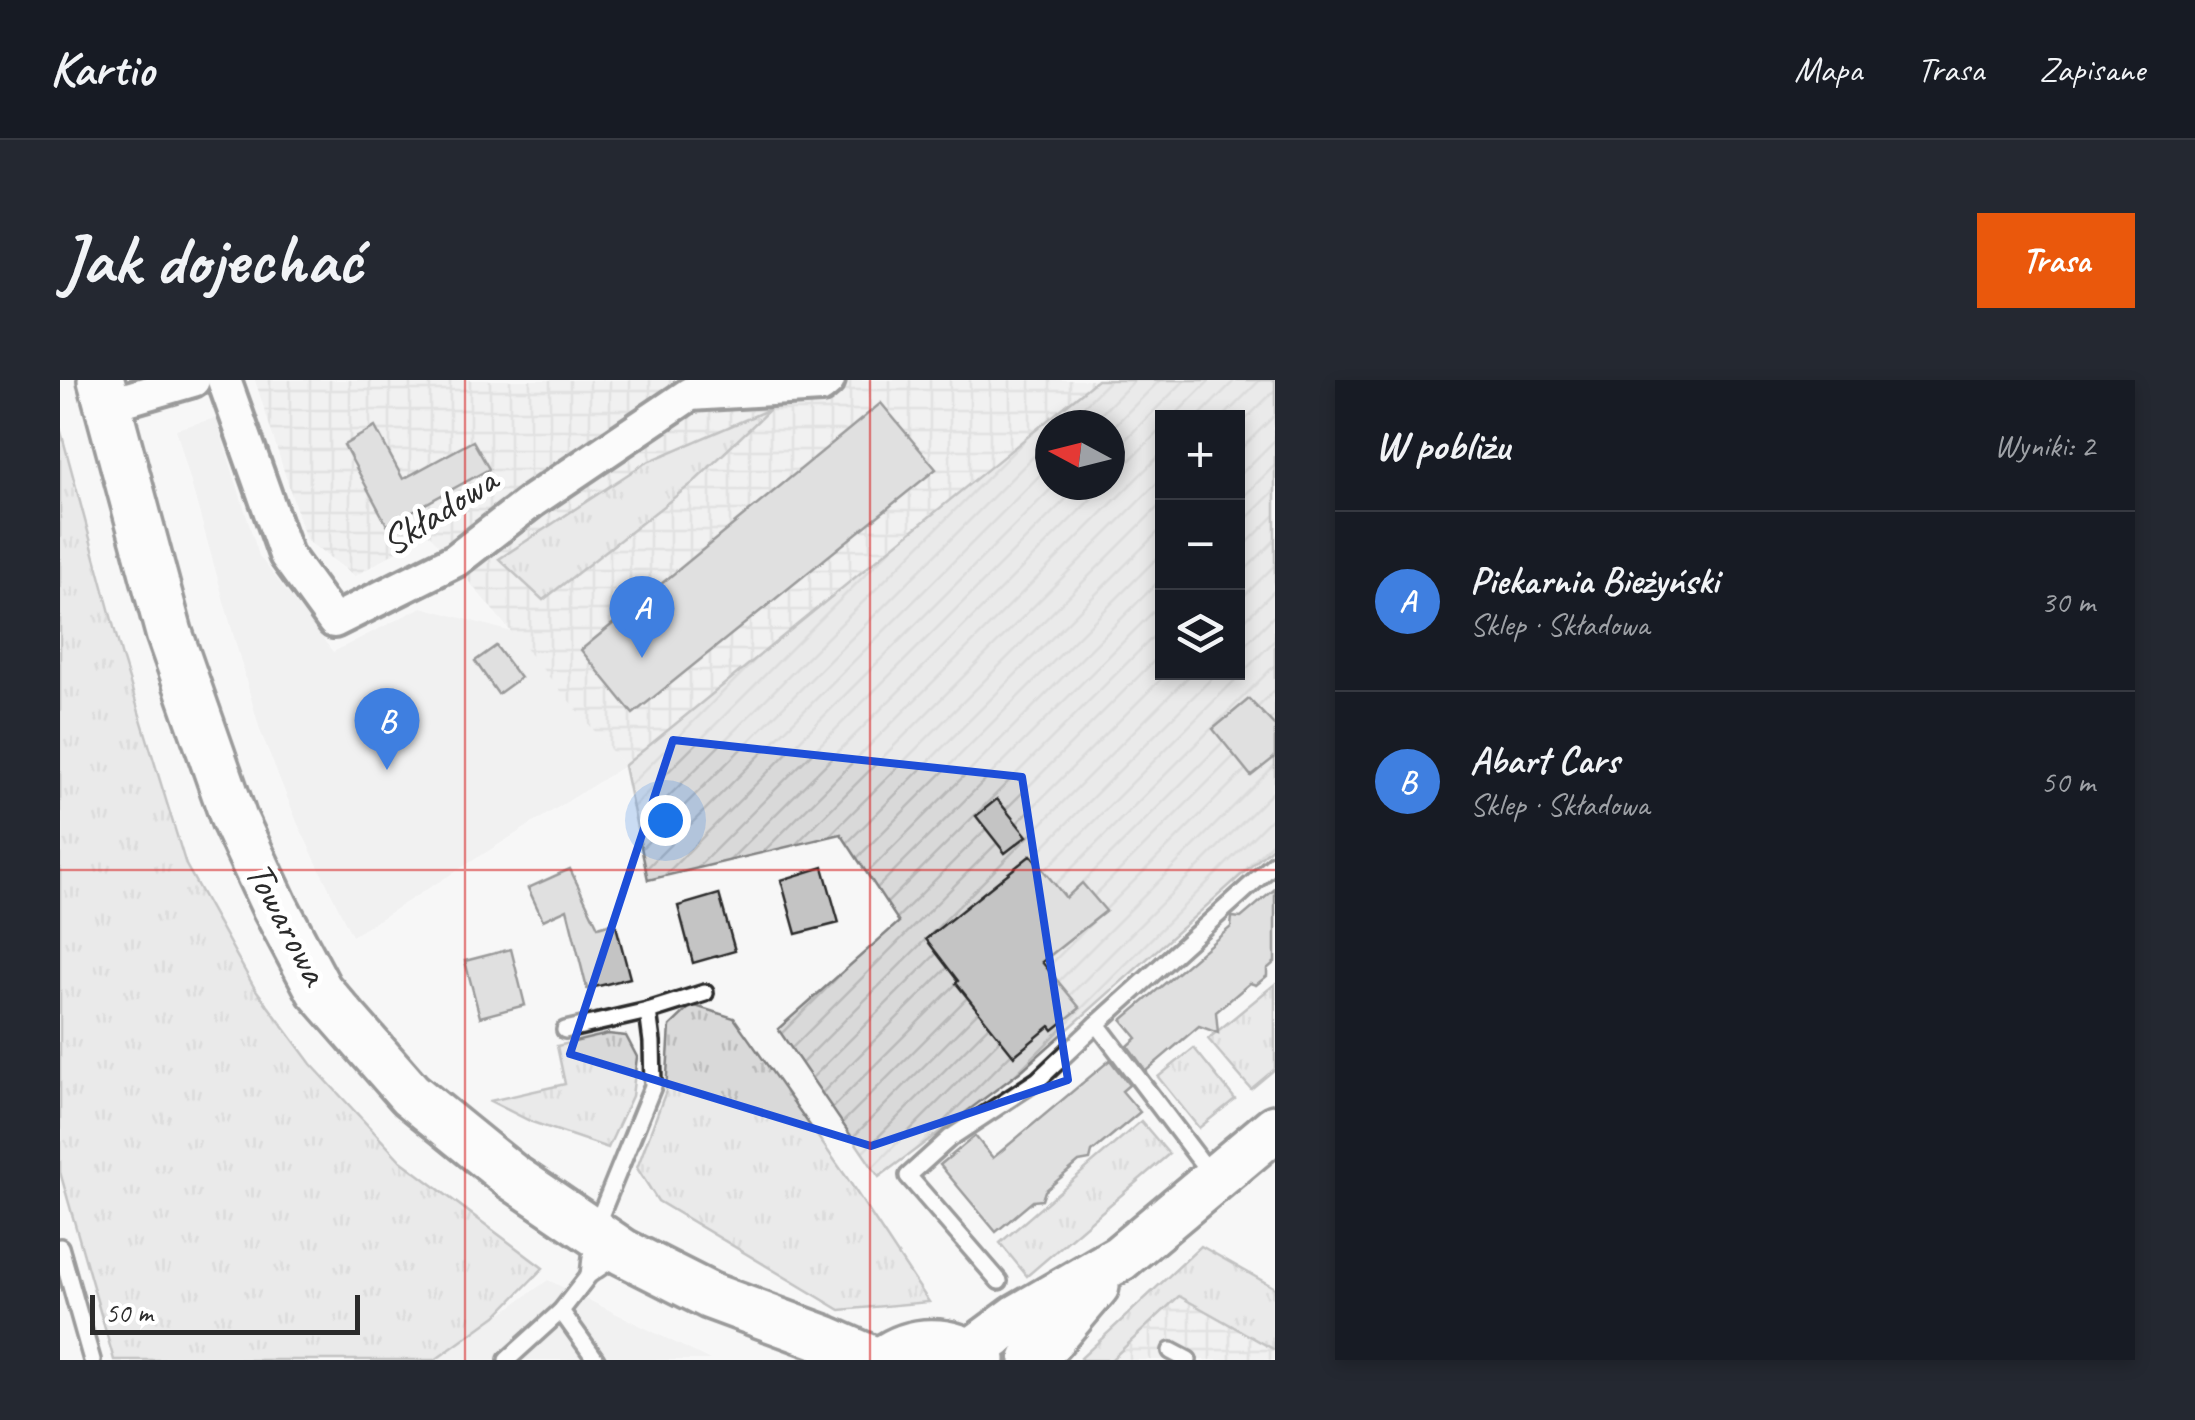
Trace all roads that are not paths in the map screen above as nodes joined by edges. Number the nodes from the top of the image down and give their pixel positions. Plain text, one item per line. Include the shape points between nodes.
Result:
1 (193, 380) edge
2 (224, 380) edge
3 (828, 380) edge
4 (104, 392) edge
5 (1274, 866) edge
6 (705, 992) dead end
7 (648, 1011) junction
8 (1096, 1024) junction
9 (565, 1030) dead end
10 (1275, 1128) edge
11 (1214, 1179) junction
12 (60, 1247) edge
13 (602, 1253) junction
14 (1120, 1258) junction
15 (998, 1281) dead end
16 (710, 1296) junction
17 (561, 1311) junction
18 (1171, 1351) dead end
19 (976, 1356) edge
20 (92, 1360) edge
21 (507, 1360) edge
22 (596, 1360) edge
23 (794, 1360) edge
24 (874, 1360) edge
25 (882, 1360) edge
26 (1032, 1360) edge
27 (1188, 1360) edge

1 - 4 street
2 - 3 street, Składowa via 286,555 334,621 456,560 690,394 821,386
4 - 13 main road, Towarowa via 169,633 234,819 319,990 410,1094
5 - 8 lane
6 - 7 lane
7 - 9 lane
7 - 13 lane via 653,1086
8 - 11 lane
8 - 15 lane via 1038,1080 950,1138 908,1176
10 - 11 main road
11 - 14 main road
12 - 20 lane
13 - 16 main road, Towarowa
13 - 17 lane
14 - 19 main road via 1017,1318
14 - 26 main road
16 - 23 main road, Towarowa
16 - 24 main road, Towarowa
17 - 21 lane
17 - 22 lane
18 - 27 lane
19 - 25 main road via 933,1342

